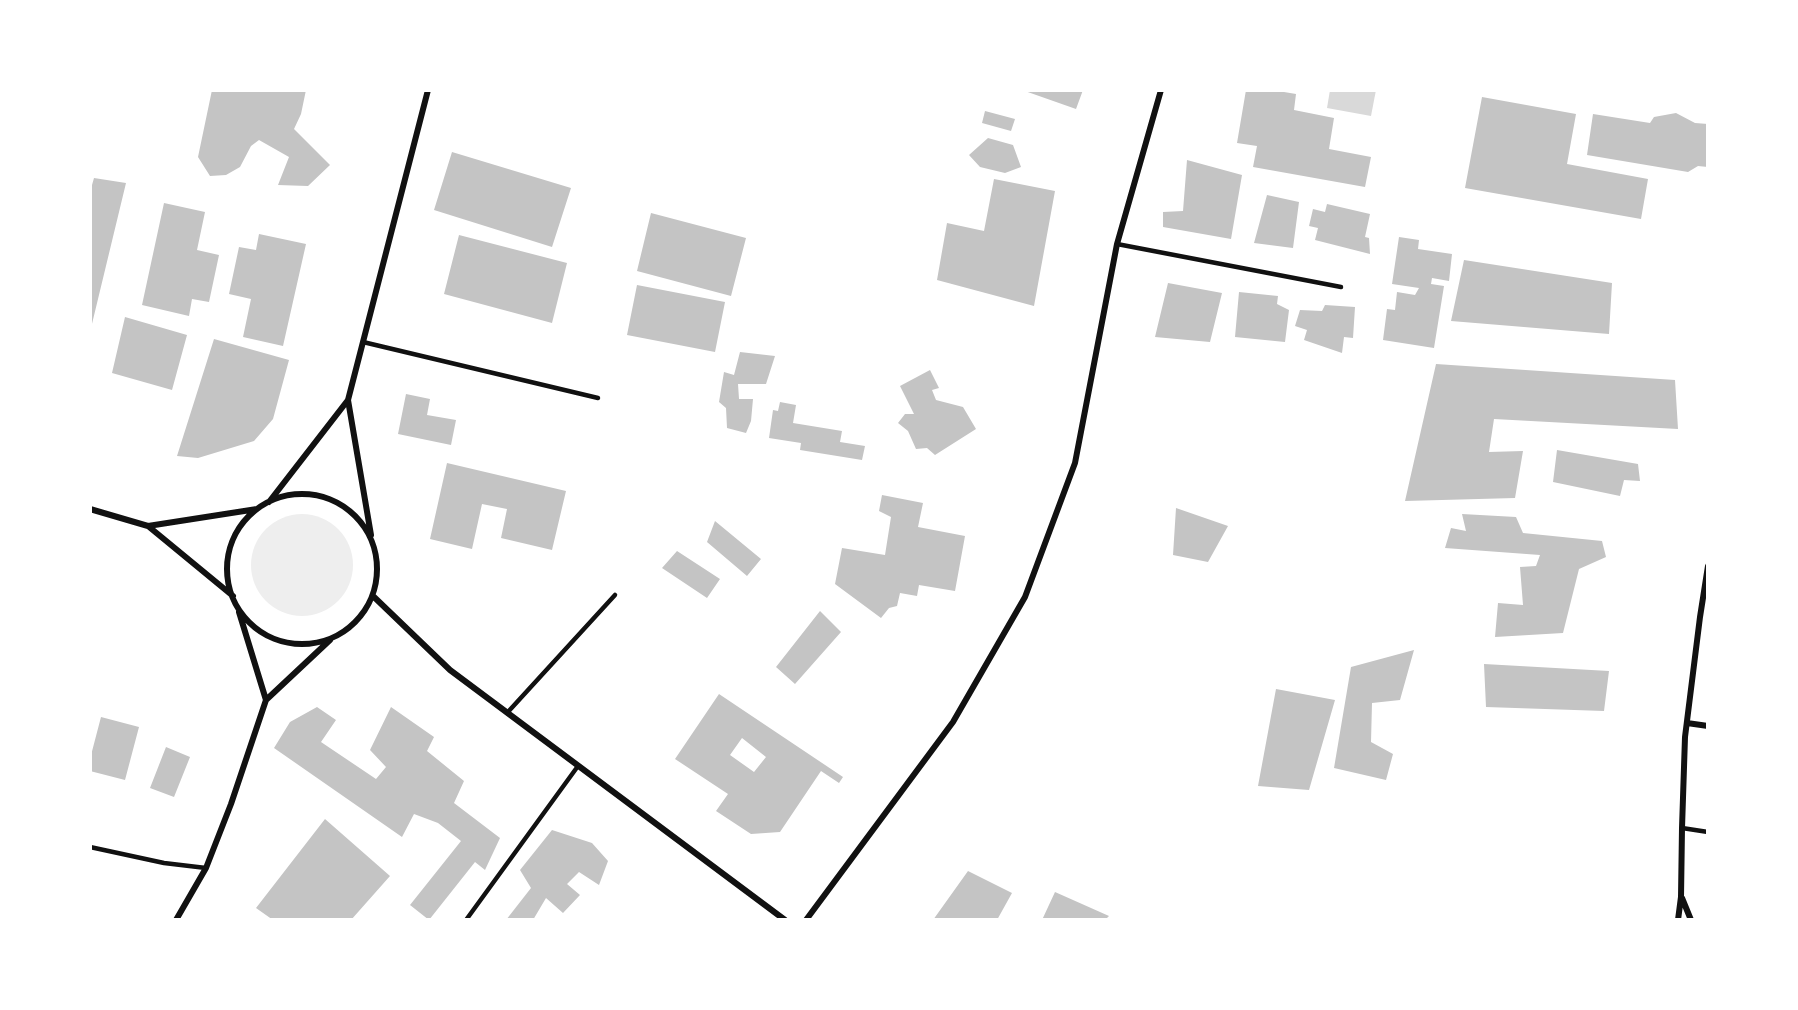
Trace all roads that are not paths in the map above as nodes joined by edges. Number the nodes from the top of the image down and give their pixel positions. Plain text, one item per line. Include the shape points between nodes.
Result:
1 (428, 90) edge
2 (1161, 90) edge
3 (1117, 244) junction
4 (1341, 287) dead end
5 (363, 342) junction
6 (598, 398) dead end
7 (348, 400) junction
8 (269, 502) junction
9 (90, 509) edge
10 (257, 509) junction
11 (148, 525) junction
12 (372, 540) junction
13 (1708, 566) edge
14 (615, 595) dead end
15 (233, 596) junction
16 (373, 596) junction
17 (238, 607) junction
18 (1700, 617) junction
19 (1708, 618) edge
20 (331, 638) junction
21 (266, 700) junction
22 (507, 712) junction
23 (1687, 723) junction
24 (1708, 726) edge
25 (578, 766) junction
26 (1682, 828) junction
27 (1708, 831) edge
28 (90, 847) edge
29 (206, 868) junction
30 (1682, 897) junction
31 (176, 920) edge
32 (466, 920) edge
33 (785, 920) edge
34 (806, 920) edge
35 (1678, 920) edge
36 (1691, 920) edge

1 - 5 street
2 - 3 street
3 - 4 lane
3 - 34 street via 1075,463 1025,597 953,722
5 - 6 lane
5 - 7 street
7 - 8 street
7 - 12 street
8 - 10 street
8 - 12 street via 293,495 317,496 340,504 359,520
9 - 11 street
10 - 11 street
10 - 15 street via 233,539 228,558
11 - 15 street
12 - 16 street via 377,559
13 - 18 street
14 - 22 lane
15 - 17 street
16 - 20 street via 357,621
16 - 22 street via 450,670
17 - 20 street via 251,624 289,643 311,644
17 - 21 street
18 - 19 street
18 - 23 street
20 - 21 street
21 - 29 street
22 - 25 street
23 - 24 street
23 - 26 street
25 - 32 lane
25 - 33 street
26 - 27 lane
26 - 30 street
28 - 29 lane
29 - 31 street
30 - 35 street
30 - 36 street

